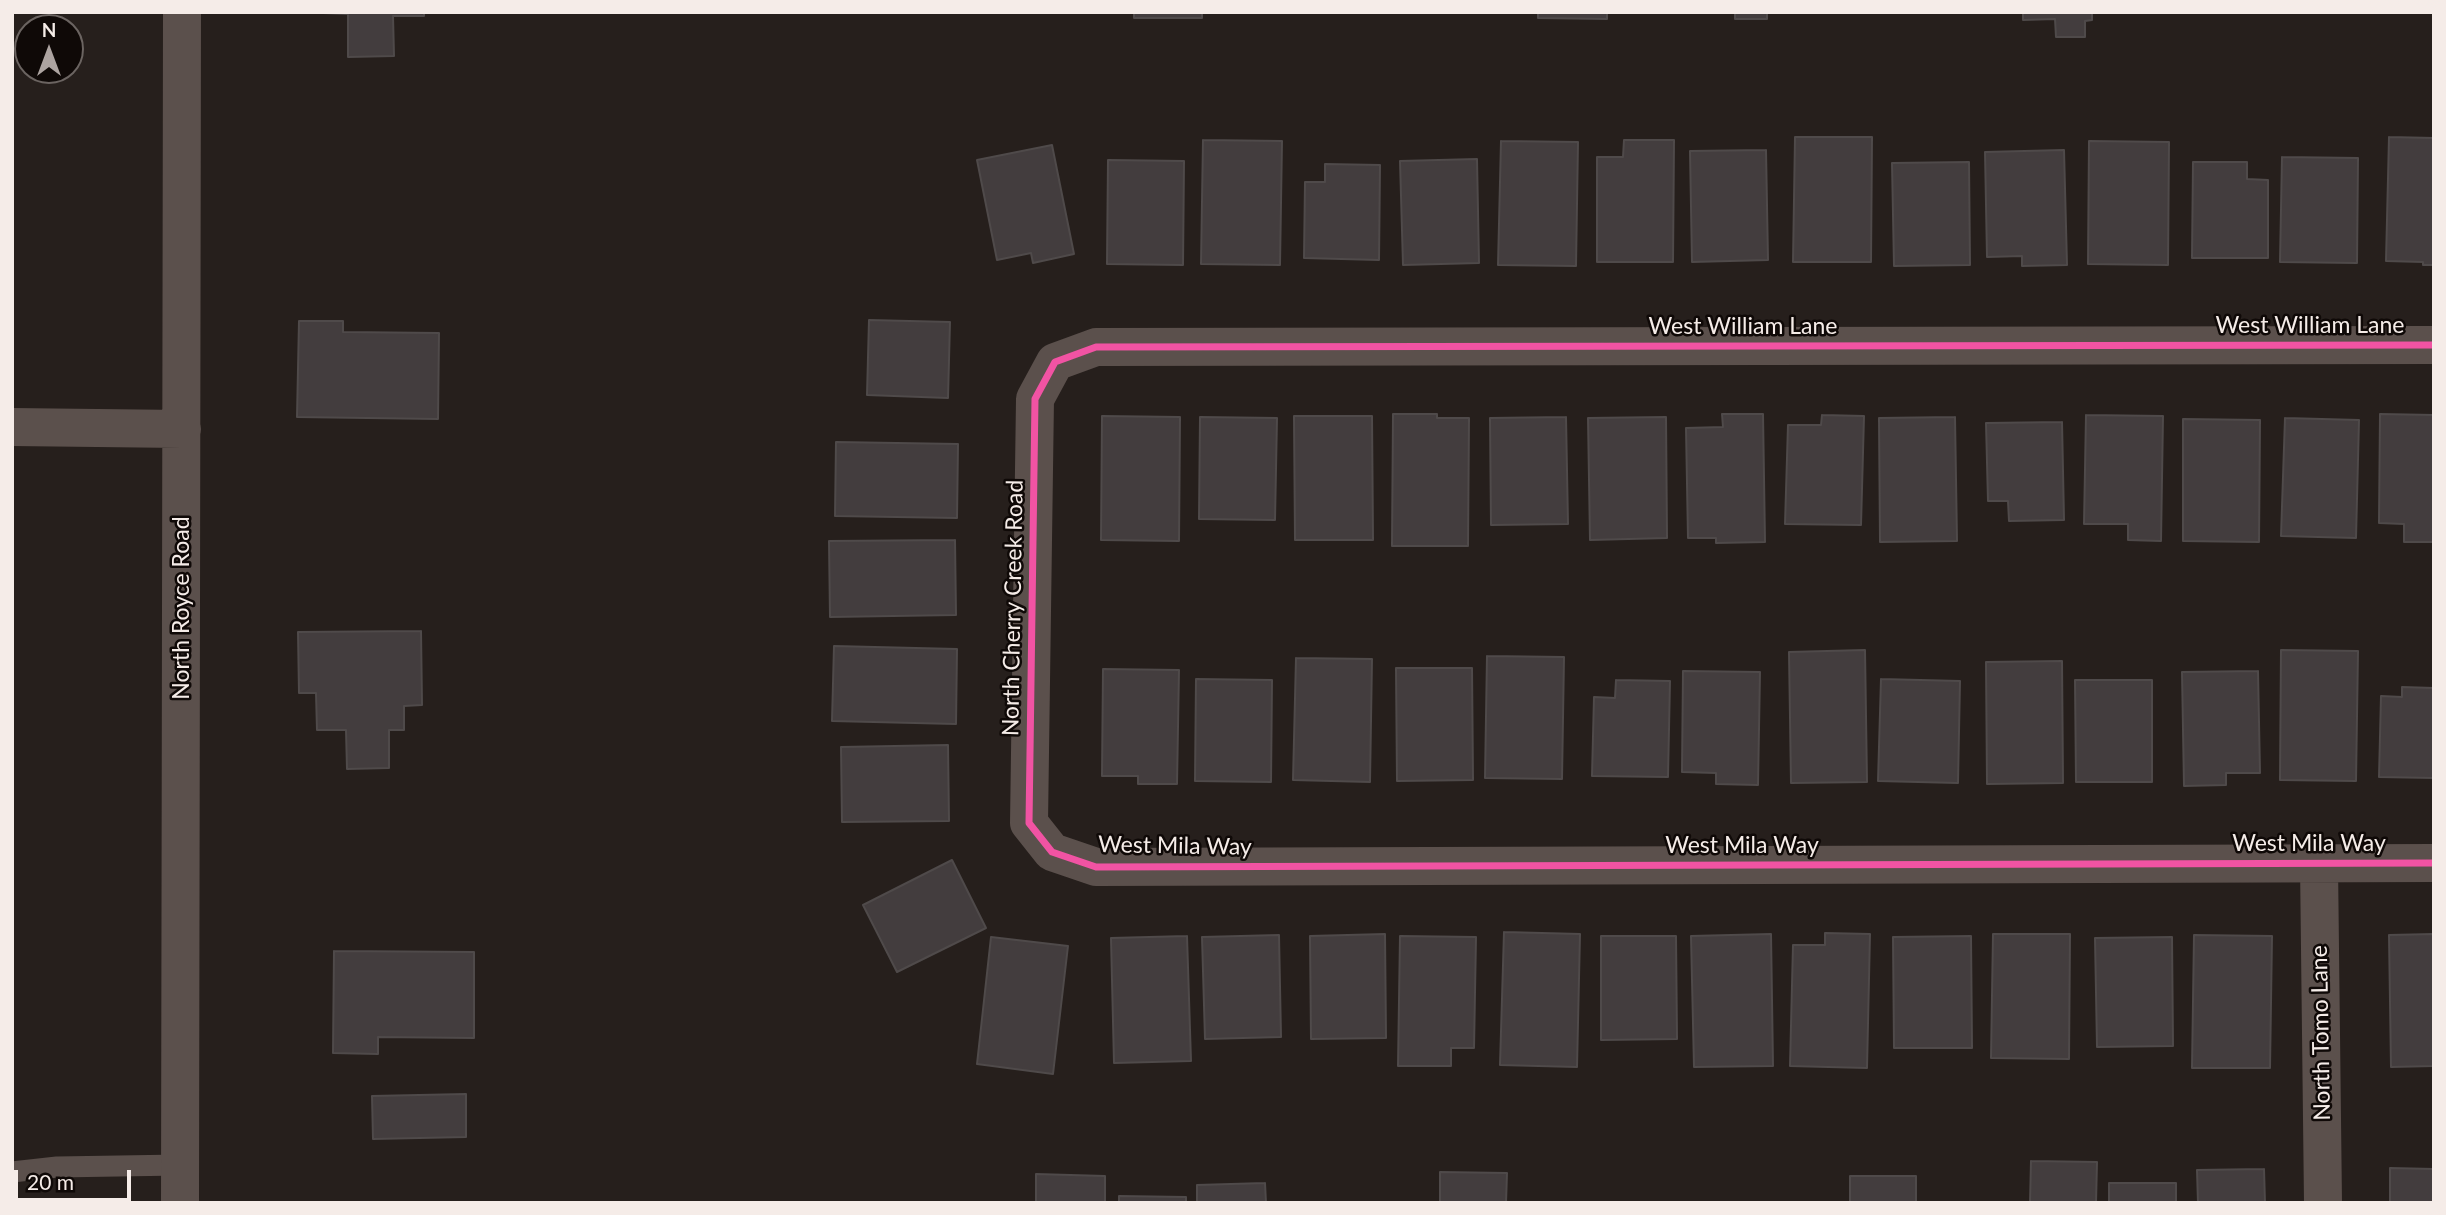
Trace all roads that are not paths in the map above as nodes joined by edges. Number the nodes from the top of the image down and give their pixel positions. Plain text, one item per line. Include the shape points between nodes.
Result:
1 (182, 12) edge
2 (2434, 345) edge
3 (1055, 362) joint
4 (12, 427) edge
5 (182, 429) junction
6 (1052, 852) joint
7 (2434, 863) edge
8 (2319, 864) junction
9 (180, 1165) junction
10 (12, 1172) edge
11 (180, 1203) edge
12 (2323, 1203) edge

1 - 5 street, North Royce Road
2 - 3 street, West William Lane via 1096,347
3 - 6 street, North Cherry Creek Road via 1035,399 1029,823
4 - 5 street
5 - 9 street, North Royce Road
6 - 8 street, West Mila Way via 1096,867
7 - 8 street, West Mila Way
8 - 12 street, North Tomo Lane
9 - 10 lane
9 - 11 street, North Royce Road

